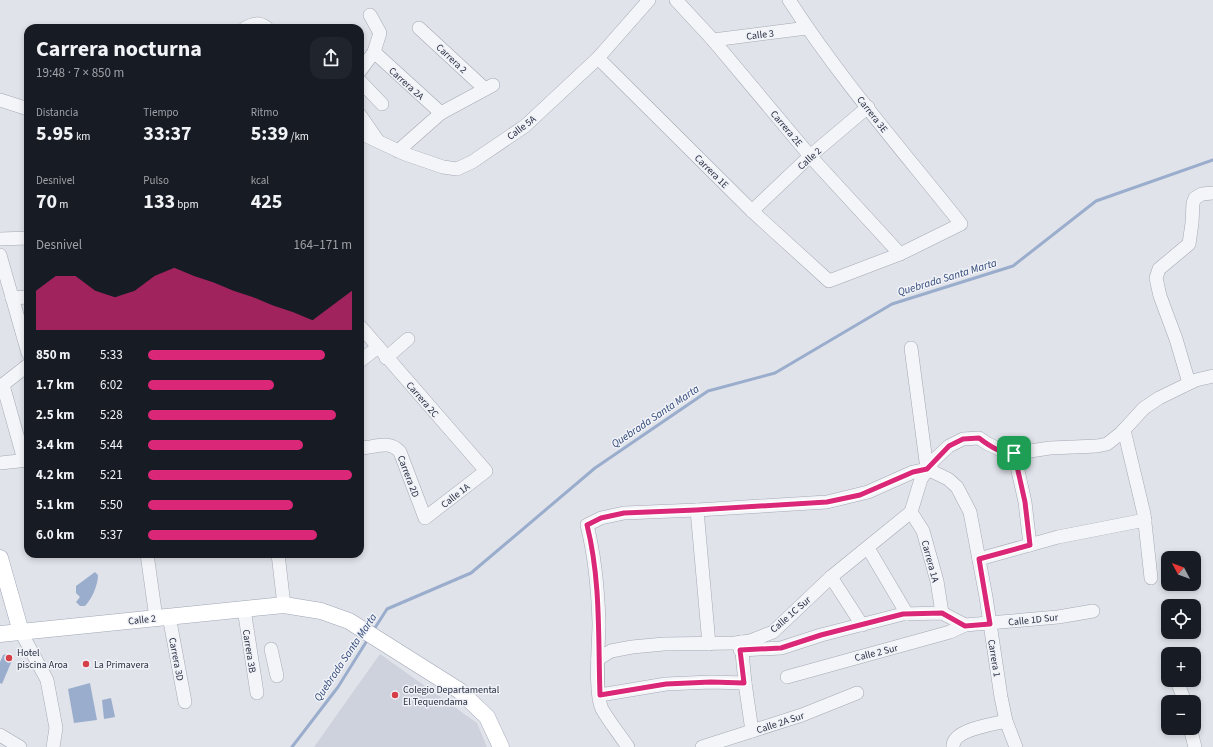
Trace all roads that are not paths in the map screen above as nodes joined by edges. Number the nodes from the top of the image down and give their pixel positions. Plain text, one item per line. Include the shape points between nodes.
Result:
1 (649, 0) edge
2 (676, 0) edge
3 (789, 0) edge
4 (370, 15) dead end
5 (419, 28) dead end
6 (807, 28) junction
7 (713, 40) junction
8 (374, 52) junction
9 (598, 58) junction
10 (364, 66) edge
11 (364, 85) edge
12 (0, 100) edge
13 (382, 104) dead end
14 (24, 108) edge
15 (868, 108) junction
16 (441, 113) junction
17 (364, 121) edge
18 (364, 135) edge
19 (378, 141) junction
20 (398, 151) junction
21 (810, 156) junction
22 (1213, 192) edge
23 (752, 211) junction
24 (24, 238) edge
25 (0, 239) edge
26 (900, 254) junction
27 (0, 255) edge
28 (24, 297) edge
29 (12, 298) junction
30 (364, 331) edge
31 (24, 339) edge
32 (408, 339) dead end
33 (378, 347) junction
34 (912, 348) dead end
35 (364, 358) edge
36 (386, 358) junction
37 (24, 368) edge
38 (1213, 376) edge
39 (1189, 384) junction
40 (1, 386) edge
41 (1124, 430) junction
42 (364, 447) edge
43 (1014, 453) junction
44 (24, 454) edge
45 (24, 460) edge
46 (0, 463) edge
47 (927, 469) junction
48 (486, 471) joint
49 (696, 510) junction
50 (911, 512) junction
51 (424, 518) joint
52 (1145, 520) junction
53 (1030, 545) junction
54 (868, 548) junction
55 (0, 558) edge
56 (148, 558) edge
57 (278, 558) edge
58 (979, 559) junction
59 (831, 577) junction
60 (1151, 578) dead end
61 (284, 605) junction
62 (244, 609) junction
63 (1093, 611) dead end
64 (942, 613) junction
65 (907, 614) junction
66 (162, 617) junction
67 (990, 624) junction
68 (862, 625) junction
69 (965, 626) junction
70 (21, 632) junction
71 (0, 634) edge
72 (709, 644) junction
73 (741, 646) junction
74 (598, 659) junction
75 (252, 665) junction
76 (277, 676) dead end
77 (787, 677) dead end
78 (744, 683) junction
79 (257, 693) dead end
80 (857, 693) dead end
81 (600, 695) junction
82 (185, 702) dead end
83 (1006, 721) junction
84 (752, 731) junction
85 (0, 735) edge
86 (1192, 735) edge
87 (953, 745) edge
88 (20, 747) edge
89 (54, 747) edge
90 (501, 747) edge
91 (628, 747) edge
92 (702, 747) edge
93 (1016, 747) edge
94 (1195, 747) edge

1 - 9 street, Calle 5A
2 - 7 street, Carrera 2E
3 - 6 street, Carrera 3E
4 - 8 street via 380,33
5 - 16 street, Carrera 2 via 489,87
6 - 7 street, Calle 3
6 - 15 street, Carrera 3E
7 - 21 street, Carrera 2E
8 - 10 street
8 - 16 street, Carrera 2A
9 - 20 street, Calle 5A via 525,126 457,169 443,167
9 - 23 street, Carrera 1E
11 - 13 street
12 - 14 street
15 - 21 street, Calle 2
15 - 26 street, Carrera 3E via 961,224
16 - 20 street
17 - 19 street
18 - 19 street, Calle 5A
19 - 20 street, Calle 5A
21 - 23 street, Calle 2
21 - 26 street, Carrera 2E
22 - 39 street via 1196,198 1193,203 1188,244 1160,269 1156,278
23 - 26 street, Carrera 1E via 829,281
24 - 25 street
27 - 29 street
28 - 29 street
29 - 31 street
30 - 33 street, Carrera 2C
32 - 36 street
33 - 35 street
33 - 36 street, Carrera 2C
34 - 47 street
36 - 48 street, Carrera 2C
37 - 40 street
38 - 39 street
39 - 41 street via 1158,398 1144,408
40 - 44 street
41 - 43 street via 1107,444
41 - 52 street
42 - 51 street, Carrera 2D via 388,444 400,452
43 - 47 street via 999,450 979,438 963,439 949,446
43 - 53 street via 1025,502
45 - 46 street
47 - 49 street via 913,472 860,495 827,502
47 - 50 street via 921,479
47 - 58 street, Carrera 1 via 948,479 957,487 970,512
48 - 51 street, Calle 1A
49 - 72 street
49 - 74 street via 624,513 601,518 587,525 597,583
50 - 54 street, Calle 1C Sur
50 - 64 street, Carrera 1A via 923,531 937,581
52 - 53 street
52 - 60 street
53 - 58 street
54 - 59 street, Calle 1C Sur
54 - 65 street
55 - 70 main road
56 - 66 street, Carrera 3D
57 - 61 street
58 - 67 street, Carrera 1
59 - 68 street
59 - 73 street, Calle 1C Sur via 773,632
61 - 62 main road, Calle 2
61 - 90 main road, Calle 2 via 322,611 349,622 460,690 487,717
62 - 66 main road, Calle 2
62 - 75 street, Carrera 3B
63 - 67 street, Calle 1D Sur
64 - 65 street
64 - 69 street
65 - 68 street
66 - 70 main road, Calle 2
66 - 82 street, Carrera 3D
67 - 69 street, Calle 1D Sur
67 - 83 street, Carrera 1
68 - 73 street via 781,648
69 - 77 street, Calle 2 Sur
70 - 71 main road, Calle 2
70 - 89 street via 47,680 56,728
72 - 73 street, Calle 1C Sur
72 - 74 street, Calle 1C Sur via 632,647 611,651
73 - 78 street
74 - 81 street
75 - 76 street via 272,655
75 - 79 street, Carrera 3B
78 - 81 street via 666,684
78 - 84 street
80 - 84 street, Calle 2A Sur
81 - 91 street via 602,708
83 - 87 street via 958,734
83 - 93 street, Carrera 1
84 - 92 street, Calle 2A Sur
85 - 88 street
86 - 94 street

